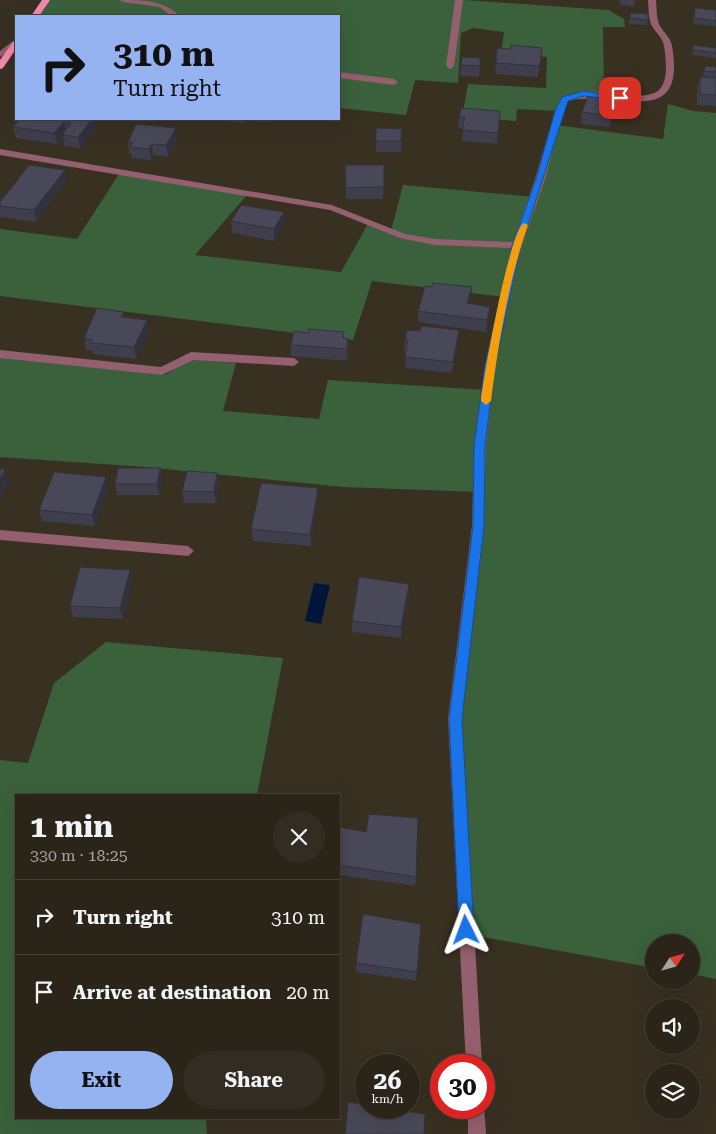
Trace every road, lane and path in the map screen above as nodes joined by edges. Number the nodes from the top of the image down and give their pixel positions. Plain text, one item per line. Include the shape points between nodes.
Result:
1 (46, 0) edge
2 (123, 0) edge
3 (172, 0) edge
4 (459, 0) edge
5 (652, 0) edge
6 (162, 4) junction
7 (36, 15) edge
8 (175, 15) edge
9 (15, 45) edge
10 (15, 45) edge
11 (0, 55) edge
12 (0, 66) edge
13 (450, 66) dead end
14 (340, 75) edge
15 (394, 82) dead end
16 (0, 152) edge
17 (516, 246) junction
18 (0, 354) edge
19 (294, 362) dead end
20 (0, 535) edge
21 (188, 551) dead end
22 (473, 1054) edge
23 (476, 1119) edge
24 (477, 1134) edge

1 - 7 main road
2 - 6 street
3 - 6 street
4 - 13 street
5 - 17 street via 655,23 668,44 669,80 666,87 656,98 648,100 584,93 565,99
6 - 8 street
9 - 11 street
10 - 12 main road
14 - 15 street
16 - 17 street via 332,208 403,236 434,242
17 - 22 street via 490,365 484,410 478,526 455,719
18 - 19 street via 162,371 191,356
20 - 21 street
23 - 24 street

